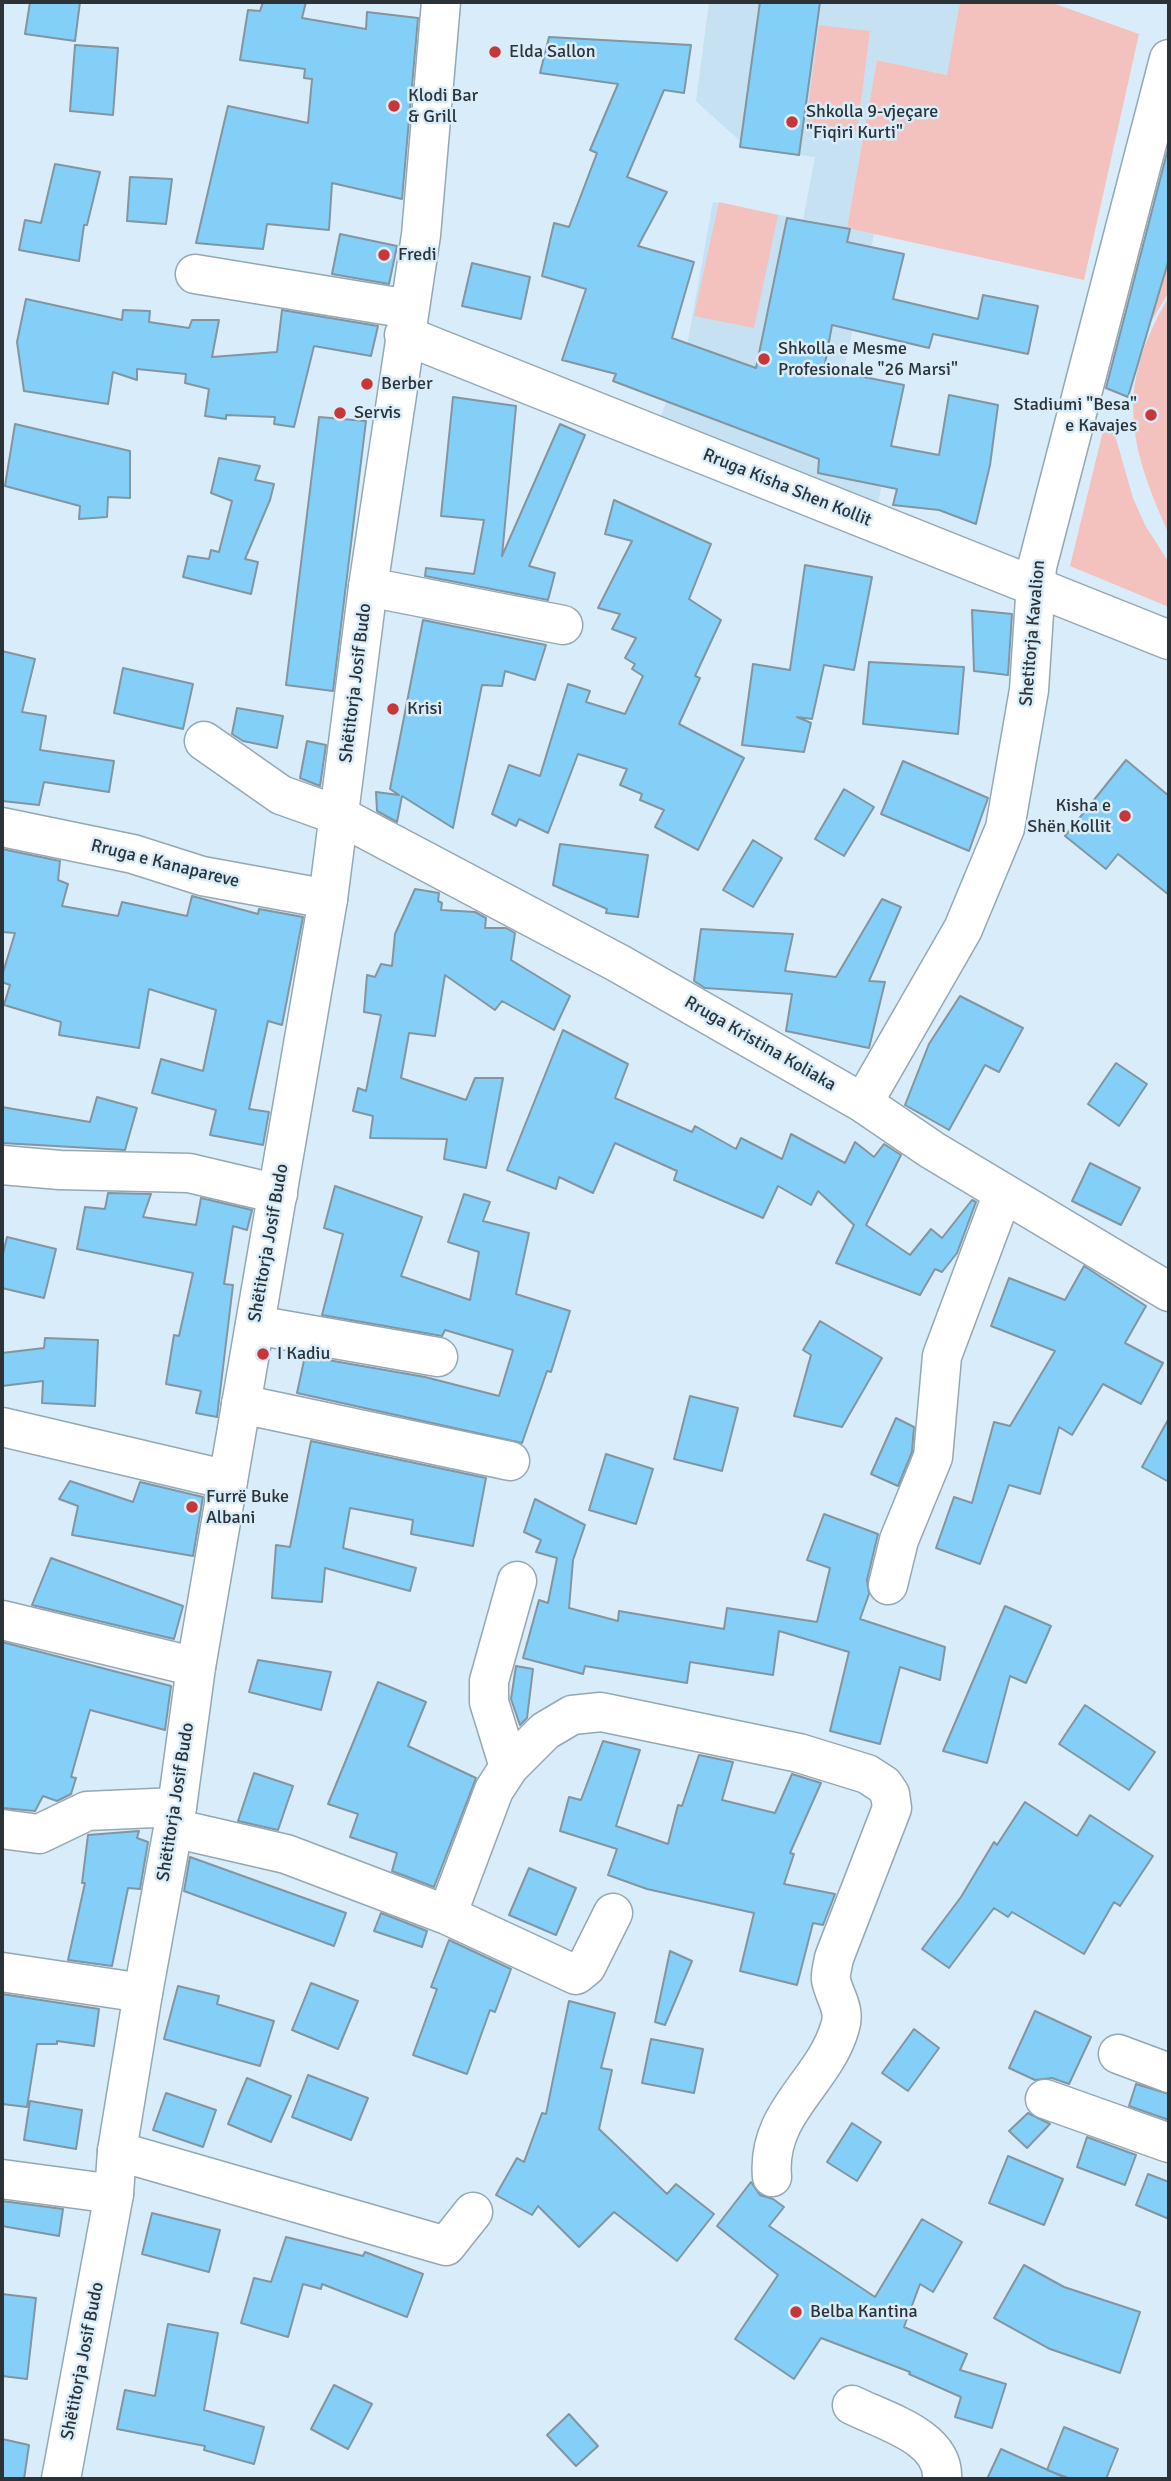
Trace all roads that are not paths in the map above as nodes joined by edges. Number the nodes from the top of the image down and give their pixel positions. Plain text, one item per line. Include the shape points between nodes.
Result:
1 (441, 2) edge
2 (1169, 58) edge
3 (195, 274) dead end
4 (406, 322) junction
5 (1034, 586) junction
6 (368, 587) junction
7 (563, 625) dead end
8 (1169, 640) edge
9 (204, 741) dead end
10 (340, 816) junction
11 (2, 827) edge
12 (328, 899) junction
13 (863, 1103) junction
14 (2, 1165) edge
15 (1003, 1193) junction
16 (278, 1194) junction
17 (1169, 1292) edge
18 (255, 1325) junction
19 (438, 1357) dead end
20 (241, 1404) junction
21 (2, 1427) edge
22 (510, 1461) dead end
23 (228, 1479) junction
24 (517, 1581) dead end
25 (888, 1585) dead end
26 (2, 1620) edge
27 (196, 1667) junction
28 (509, 1766) junction
29 (175, 1818) junction
30 (2, 1829) edge
31 (613, 1913) dead end
32 (447, 1915) junction
33 (2, 1972) edge
34 (142, 1993) junction
35 (1118, 2054) dead end
36 (1169, 2073) edge
37 (1045, 2099) dead end
38 (1169, 2143) edge
39 (117, 2151) junction
40 (772, 2177) dead end
41 (2, 2179) edge
42 (114, 2194) junction
43 (473, 2213) dead end
44 (852, 2405) dead end
45 (61, 2479) edge
46 (942, 2479) edge

1 - 4 street, Shëtitorja Josif Budo via 421,235
2 - 5 street, Shetitorja Kavalion
3 - 4 street, Rruga Kisha Shen Kollit
4 - 5 street, Rruga Kisha Shen Kollit
4 - 6 street, Shëtitorja Josif Budo
5 - 8 street, Rruga Kisha Shen Kollit
5 - 13 street, Shetitorja Kavalion via 1028,690 1005,828 963,929
6 - 7 street
6 - 10 street, Shëtitorja Josif Budo
9 - 10 street, Rruga Kristina Koliaka via 281,794
10 - 12 street, Shëtitorja Josif Budo
10 - 13 street, Rruga Kristina Koliaka via 618,963
11 - 12 street, Rruga e Kanapareve via 133,854 202,876
12 - 16 street, Shëtitorja Josif Budo
13 - 15 street, Rruga Kristina Koliaka
14 - 16 street via 189,1173
15 - 17 street, Rruga Kristina Koliaka
15 - 25 street via 942,1356 933,1457 899,1540
16 - 18 street, Shëtitorja Josif Budo
18 - 19 street
18 - 20 street, Shëtitorja Josif Budo
20 - 22 street
20 - 23 street, Shëtitorja Josif Budo
21 - 23 street
23 - 27 street, Shëtitorja Josif Budo
24 - 28 street via 489,1681 489,1702
26 - 27 street
27 - 29 street, Shëtitorja Josif Budo
28 - 32 street via 494,1790
28 - 40 street via 545,1731 572,1715 601,1712 799,1753 867,1774 890,1794 892,1808 834,1958 831,1979 840,2001 842,2024 774,2137
29 - 30 street via 87,1811 39,1834
29 - 32 street
29 - 34 street, Shëtitorja Josif Budo
31 - 32 street via 586,1967 576,1975
33 - 34 street
34 - 39 street, Shëtitorja Josif Budo
35 - 36 street
37 - 38 street
39 - 42 street, Shëtitorja Josif Budo
39 - 43 street via 446,2246
41 - 42 street
42 - 45 street, Shëtitorja Josif Budo
44 - 46 street via 929,2444 942,2460

